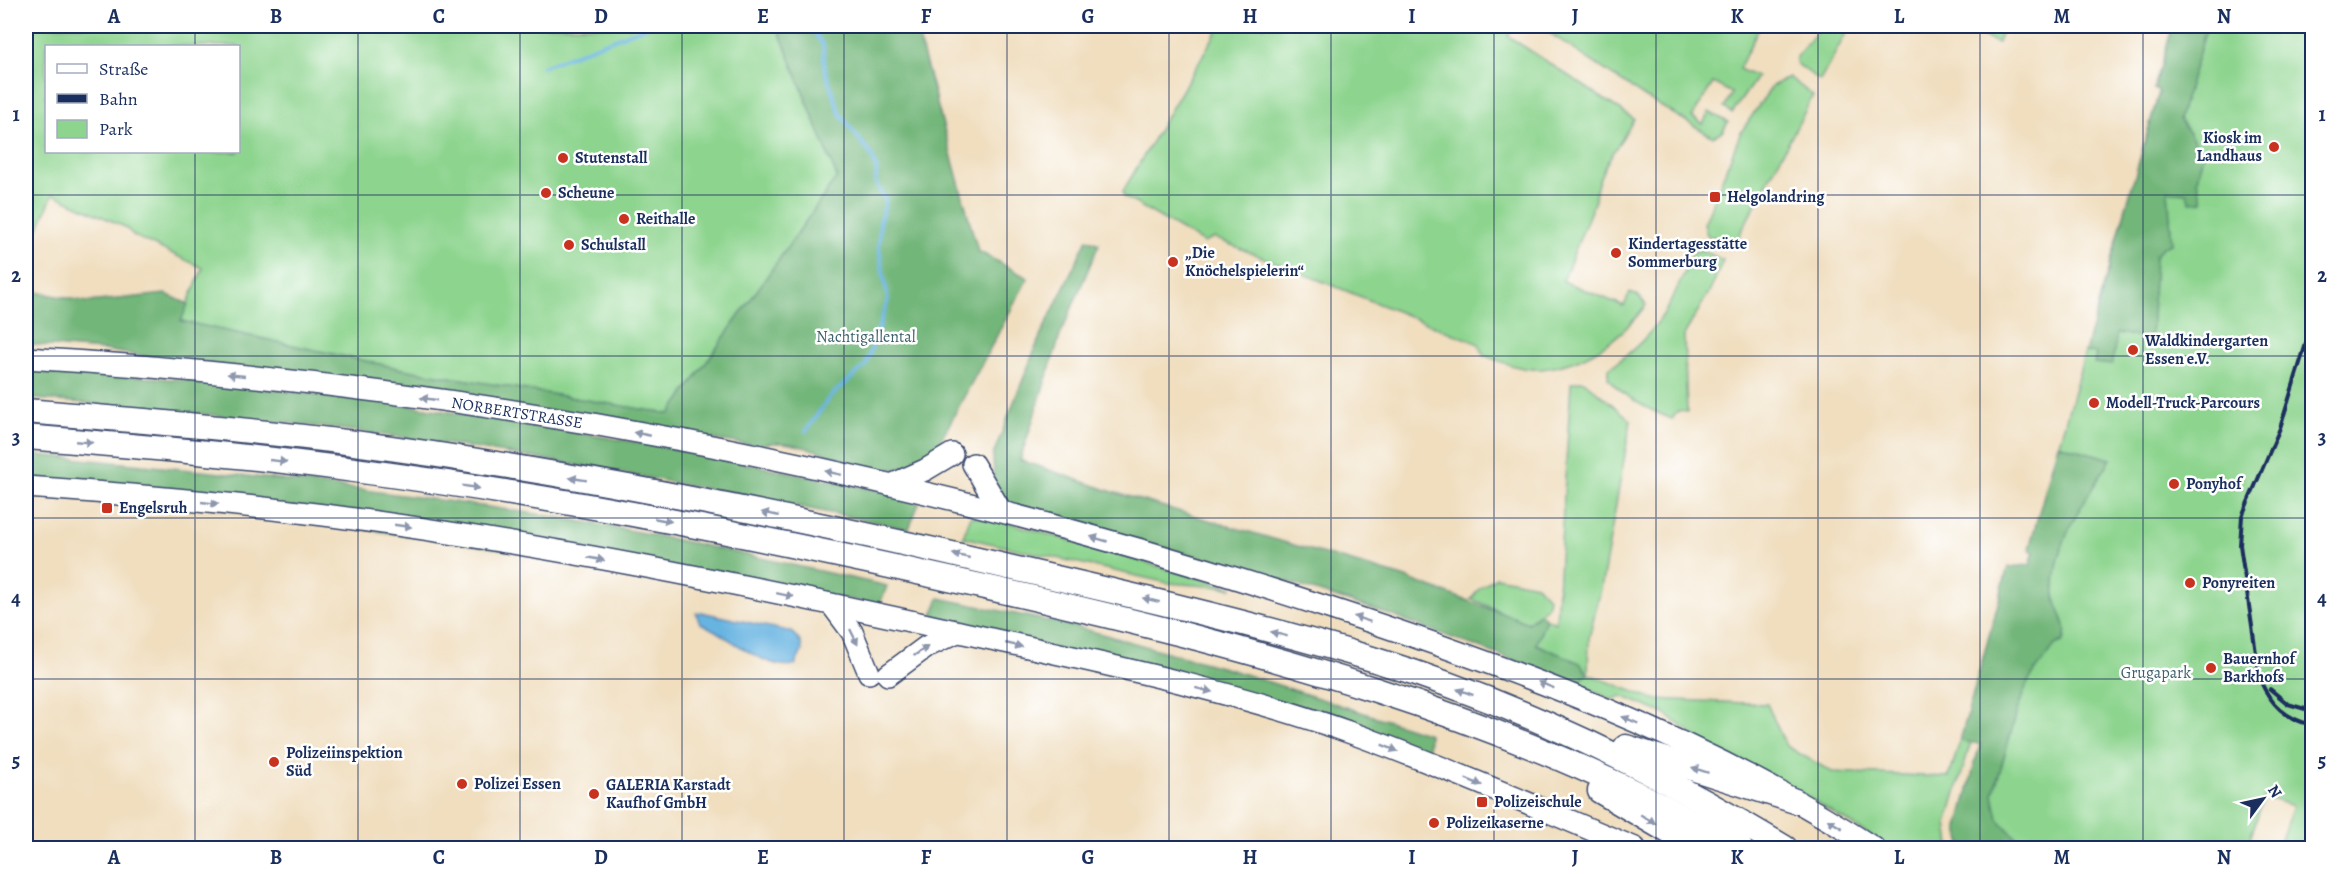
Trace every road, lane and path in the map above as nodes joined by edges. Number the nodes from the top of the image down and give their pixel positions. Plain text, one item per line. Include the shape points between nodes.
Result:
1 (26, 358) edge
2 (26, 411) edge
3 (26, 437) edge
4 (952, 454) dead end
5 (973, 464) dead end
6 (891, 485) junction
7 (26, 487) edge
8 (1001, 512) junction
9 (832, 605) junction
10 (957, 632) junction
11 (1519, 713) junction
12 (1489, 728) junction
13 (1795, 801) junction
14 (1635, 849) edge
15 (1697, 849) edge
16 (1740, 849) edge
17 (1785, 849) edge
18 (1874, 849) edge

6 -> 1 main road, NORBERTSTRASSE via 523,413 292,381
11 -> 2 highway via 1371,659 1218,618 741,508 354,443
3 -> 12 highway via 351,469 598,507 733,533 1143,623 1233,647
4 - 6 main road
5 - 8 main road
6 - 8 main road, NORBERTSTRASSE
7 -> 9 main road via 330,516 470,536
13 -> 8 main road, NORBERTSTRASSE via 1718,759 1493,664 1223,573
9 - 10 main road
9 -> 10 main road via 879,674
10 -> 14 main road via 1252,702 1356,735
13 -> 11 highway
11 - 17 highway via 1634,764 1712,804
12 -> 15 highway
12 - 16 highway via 1620,784
18 -> 13 main road

